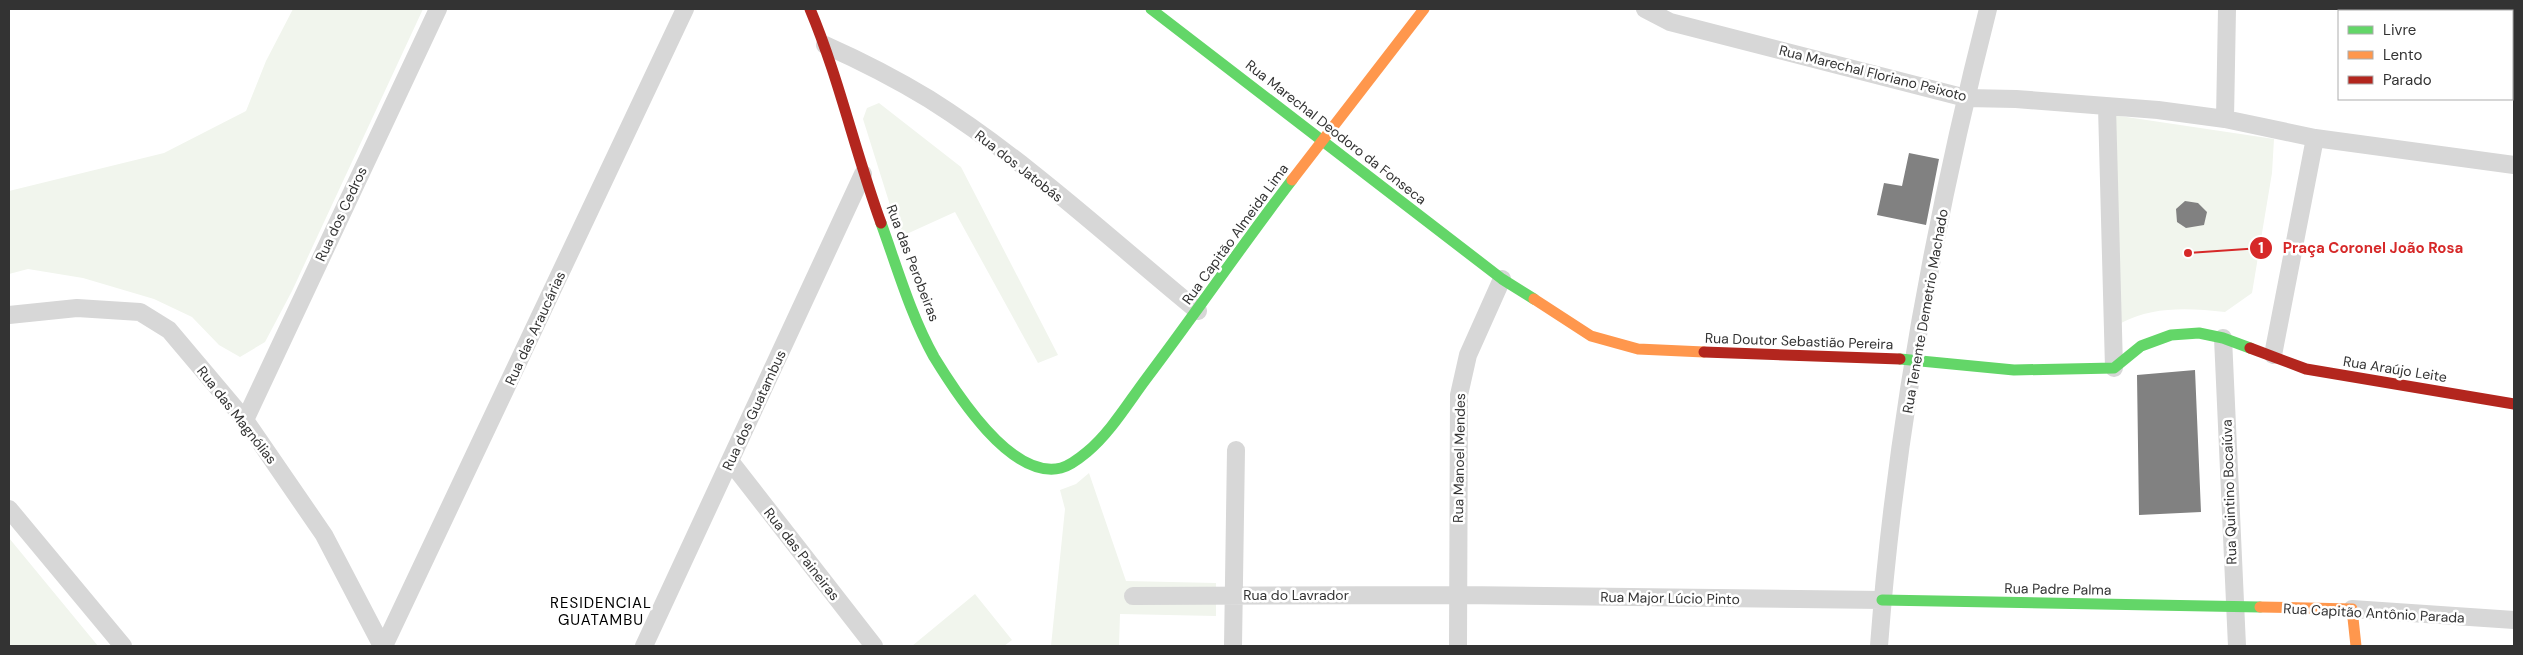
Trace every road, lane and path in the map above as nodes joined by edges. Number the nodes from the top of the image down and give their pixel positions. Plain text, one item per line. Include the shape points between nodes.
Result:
1 (438, 9) edge
2 (686, 9) edge
3 (810, 9) edge
4 (1424, 9) edge
5 (1645, 9) edge
6 (1988, 9) edge
7 (2227, 9) edge
8 (1156, 10) edge
9 (825, 45) junction
10 (1966, 98) junction
11 (2107, 107) junction
12 (2225, 119) junction
13 (2315, 138) junction
14 (1324, 142) junction
15 (2514, 165) edge
16 (863, 174) junction
17 (1502, 279) junction
18 (1198, 311) junction
19 (9, 315) edge
20 (2224, 338) junction
21 (2273, 355) junction
22 (1914, 360) junction
23 (2114, 368) junction
24 (2514, 404) edge
25 (244, 420) junction
26 (1236, 450) dead end
27 (730, 461) junction
28 (1062, 468) joint
29 (9, 509) edge
30 (1234, 594) junction
31 (1458, 595) junction
32 (1133, 596) dead end
33 (1882, 600) junction
34 (2234, 607) junction
35 (2352, 609) junction
36 (2514, 620) edge
37 (123, 646) edge
38 (383, 646) edge
39 (644, 646) edge
40 (874, 646) edge
41 (1233, 646) edge
42 (1458, 646) edge
43 (1878, 646) edge
44 (2237, 646) edge
45 (2356, 646) edge

1 - 25 street, Rua dos Cedros
2 - 38 street, Rua das Araucárias
3 - 9 street, Rua das Perobeiras
4 - 14 street, Rua Capitão Almeida Lima
5 - 10 street, Rua Marechal Floriano Peixoto via 1670,22
6 - 10 street, Rua Tenente Demetrio Machado
7 - 12 street
8 - 14 street, Rua Marechal Deodoro da Fonseca
9 - 16 street, Rua das Perobeiras
9 - 18 street, Rua dos Jatobás via 877,69 930,100 1012,157
10 - 11 street, Rua Marechal Floriano Peixoto
10 - 22 street, Rua Tenente Demetrio Machado
11 - 12 street, Rua Marechal Floriano Peixoto
11 - 23 street
12 - 13 street, Rua Marechal Floriano Peixoto
13 - 15 street, Rua Marechal Floriano Peixoto
13 - 21 street
14 - 17 street, Rua Marechal Deodoro da Fonseca
14 - 18 street, Rua Capitão Almeida Lima via 1279,197
16 - 27 street, Rua dos Guatambus
16 - 28 street, Rua das Perobeiras via 911,305 934,356 980,423 1018,459 1040,469
17 - 22 street, Rua Doutor Sebastião Pereira via 1591,336 1638,349
17 - 31 street, Rua Manoel Mendes via 1468,355 1459,395
18 - 28 street, Rua Capitão Almeida Lima via 1110,426 1087,452
19 - 25 street, Rua das Magnólias via 77,308 140,312 169,330
20 - 21 street, Rua Araújo Leite
20 - 23 street, Rua Araújo Leite via 2199,333 2171,335 2141,346
20 - 34 street, Rua Quintino Bocaiúva
21 - 24 street, Rua Araújo Leite via 2306,369
22 - 23 street, Rua Doutor Sebastião Pereira via 2014,370
22 - 33 street, Rua Tenente Demetrio Machado
25 - 38 street, Rua das Magnólias via 324,535
26 - 30 street
27 - 39 street, Rua dos Guatambus
27 - 40 street, Rua das Paineiras
29 - 37 street
30 - 31 street, Rua do Lavrador
30 - 32 street, Rua do Lavrador
30 - 41 street
31 - 33 street, Rua Major Lúcio Pinto
31 - 42 street, Rua Manoel Mendes
33 - 34 street, Rua Padre Palma
33 - 43 street, Rua Tenente Demetrio Machado
34 - 35 street, Rua Capitão Antônio Parada
34 - 44 street, Rua Quintino Bocaiúva
35 - 36 street, Rua Capitão Antônio Parada
35 - 45 street

